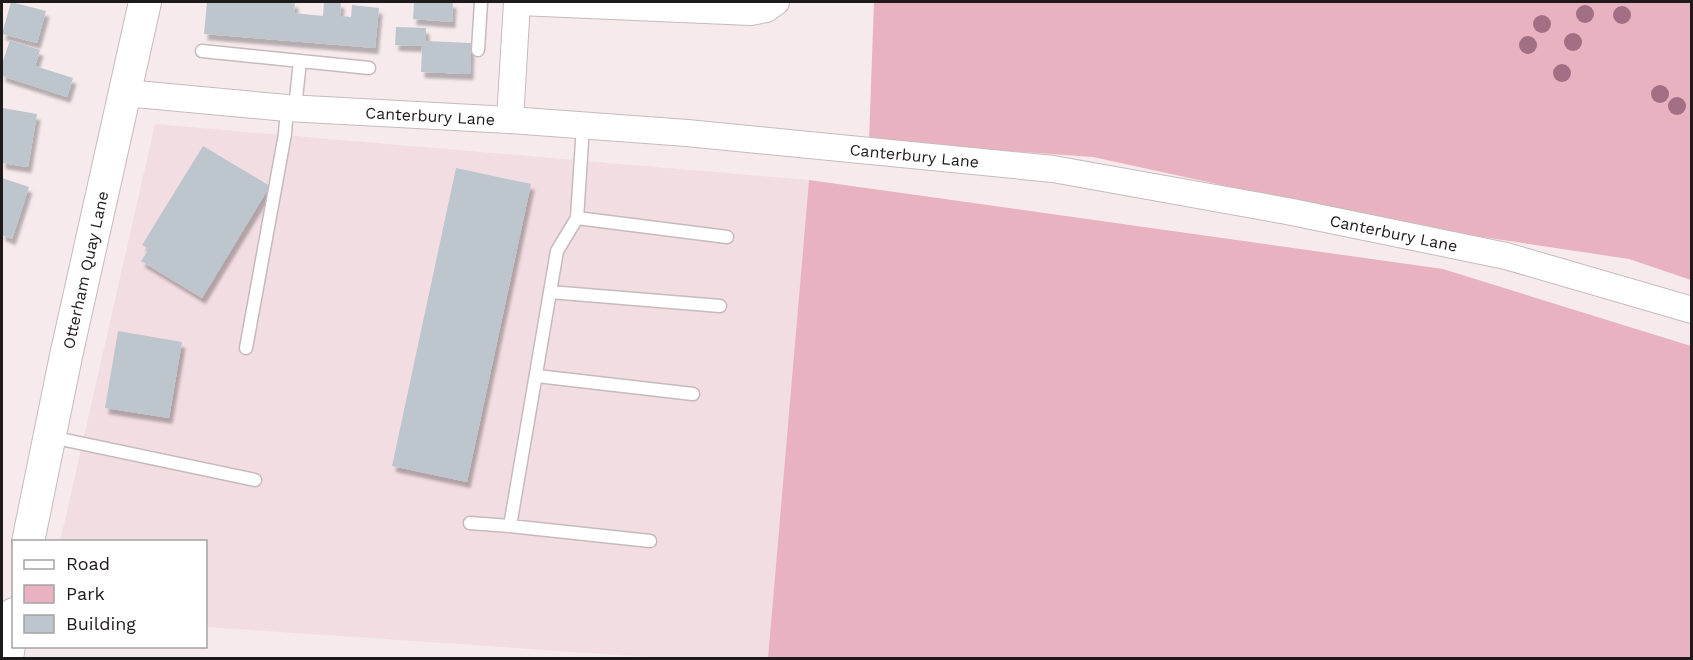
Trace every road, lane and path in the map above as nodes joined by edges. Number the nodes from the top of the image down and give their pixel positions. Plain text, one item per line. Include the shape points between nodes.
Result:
1 (145, 2) edge
2 (481, 2) edge
3 (518, 2) edge
4 (776, 2) edge
5 (478, 50) dead end
6 (202, 51) dead end
7 (300, 61) junction
8 (369, 68) dead end
9 (125, 93) junction
10 (291, 108) junction
11 (510, 120) junction
12 (583, 126) junction
13 (577, 218) junction
14 (727, 237) dead end
15 (550, 292) junction
16 (720, 306) dead end
17 (1692, 309) edge
18 (246, 348) dead end
19 (537, 376) junction
20 (693, 394) dead end
21 (50, 437) junction
22 (255, 480) dead end
23 (470, 523) dead end
24 (510, 526) junction
25 (28, 540) edge
26 (650, 541) dead end
27 (12, 625) edge
28 (7, 658) edge

1 - 9 street, Otterham Quay Lane
2 - 5 lane
3 - 4 street via 751,12
3 - 11 street
6 - 7 lane
7 - 8 lane
7 - 10 lane
9 - 10 street, Canterbury Lane
9 - 21 street, Otterham Quay Lane
10 - 11 street, Canterbury Lane
10 - 18 lane
11 - 12 street, Canterbury Lane
12 - 13 lane
12 - 17 street, Canterbury Lane via 1053,169 1506,256
13 - 14 lane
13 - 15 lane via 557,250
15 - 16 lane
15 - 19 lane
19 - 20 lane
19 - 24 lane
21 - 22 lane
21 - 25 street, Otterham Quay Lane
23 - 24 lane
24 - 26 lane
27 - 28 street

